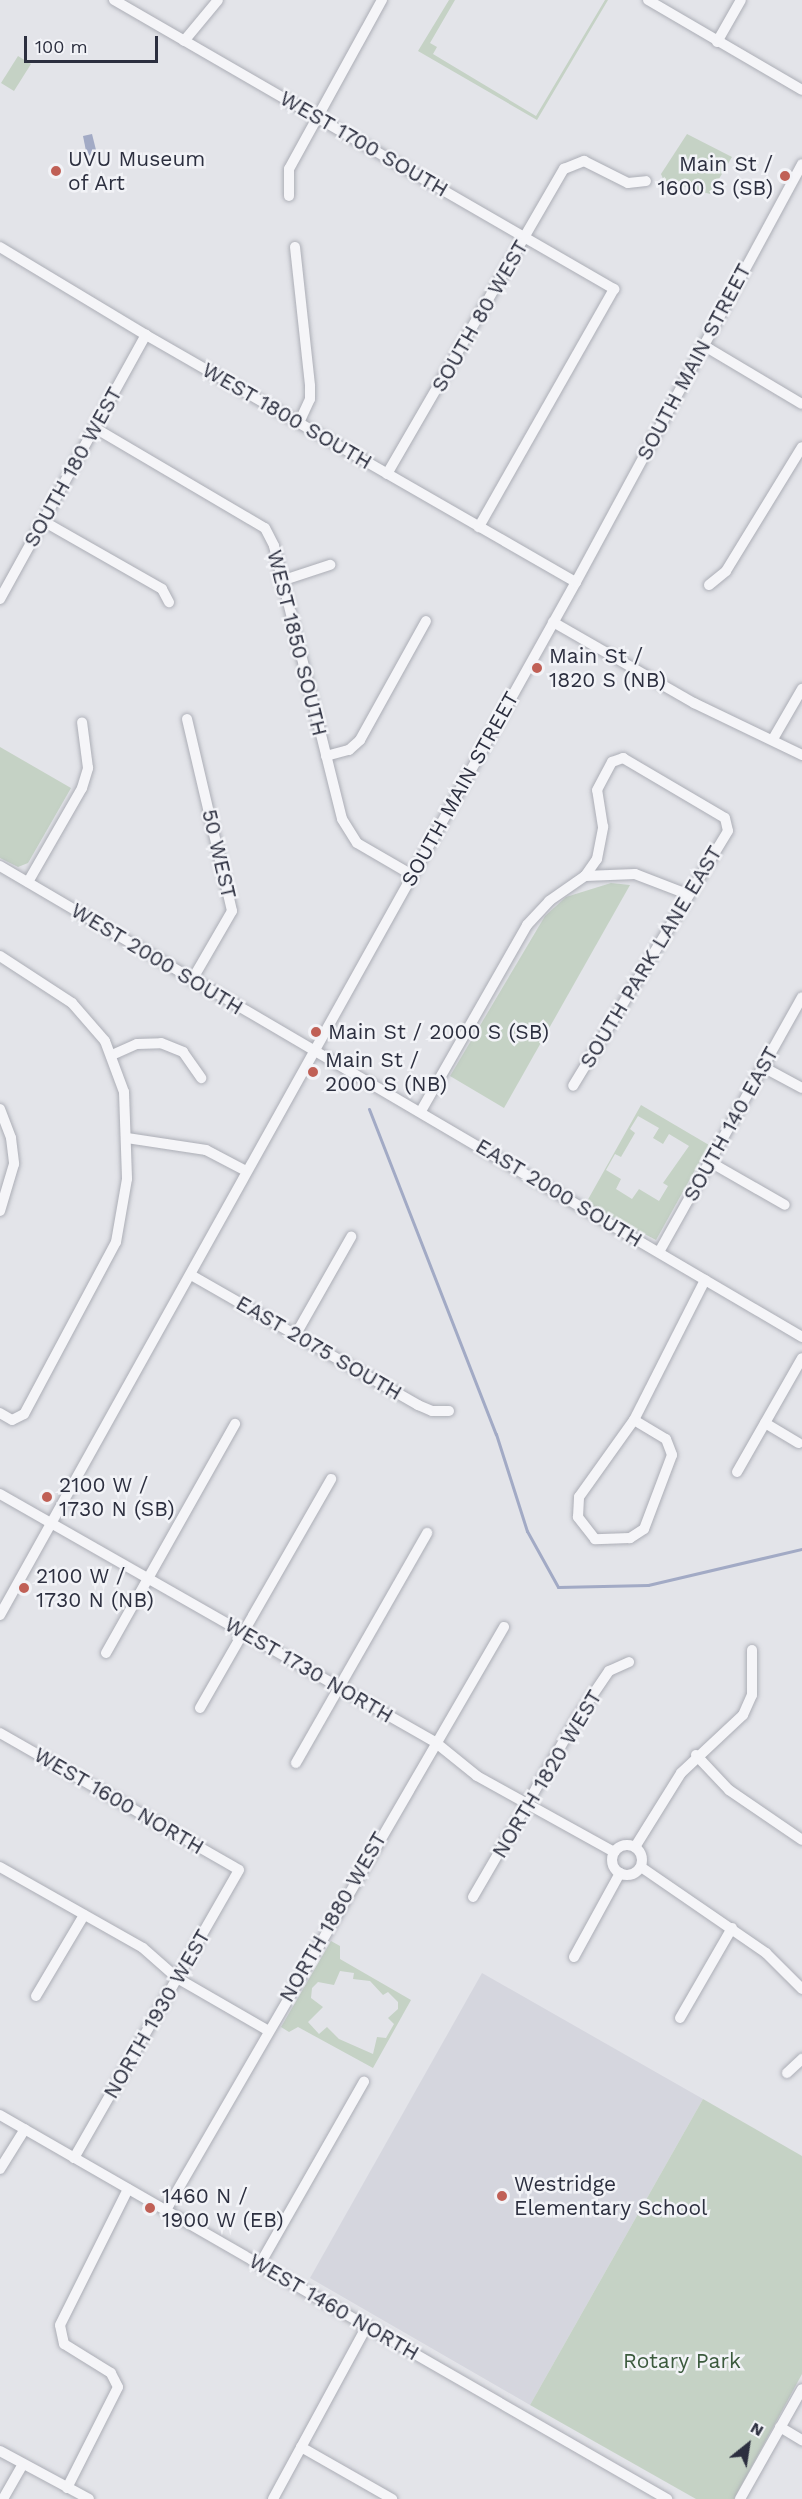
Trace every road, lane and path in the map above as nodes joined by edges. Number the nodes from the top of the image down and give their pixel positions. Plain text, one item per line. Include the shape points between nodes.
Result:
1 (114, 0) edge
2 (218, 0) edge
3 (382, 0) edge
4 (648, 0) edge
5 (741, 0) edge
6 (184, 41) junction
7 (717, 42) junction
8 (802, 90) edge
9 (318, 117) junction
10 (802, 164) edge
11 (646, 182) dead end
12 (289, 196) dead end
13 (526, 237) junction
14 (0, 247) edge
15 (295, 248) dead end
16 (146, 335) junction
17 (703, 345) junction
18 (802, 404) edge
19 (299, 423) junction
20 (95, 428) junction
21 (802, 447) edge
22 (387, 474) junction
23 (43, 521) junction
24 (479, 527) junction
25 (330, 565) dead end
26 (281, 581) junction
27 (576, 582) junction
28 (710, 585) dead end
29 (0, 599) edge
30 (169, 602) dead end
31 (426, 621) dead end
32 (553, 622) junction
33 (802, 689) edge
34 (187, 719) dead end
35 (82, 722) dead end
36 (773, 739) junction
37 (802, 755) edge
38 (326, 756) junction
39 (0, 866) edge
40 (412, 875) junction
41 (585, 876) junction
42 (28, 882) junction
43 (687, 894) junction
44 (0, 956) edge
45 (192, 980) junction
46 (802, 997) edge
47 (314, 1051) junction
48 (112, 1055) junction
49 (763, 1067) junction
50 (201, 1078) dead end
51 (573, 1086) dead end
52 (802, 1089) edge
53 (0, 1109) edge
54 (421, 1111) junction
55 (127, 1138) junction
56 (710, 1162) junction
57 (246, 1171) junction
58 (785, 1205) dead end
59 (0, 1211) edge
60 (351, 1237) dead end
61 (659, 1252) junction
62 (191, 1275) junction
63 (705, 1280) junction
64 (296, 1334) junction
65 (802, 1337) edge
66 (802, 1359) edge
67 (449, 1411) dead end
68 (0, 1413) edge
69 (634, 1420) junction
70 (765, 1423) junction
71 (236, 1424) dead end
72 (798, 1443) dead end
73 (737, 1472) dead end
74 (331, 1479) dead end
75 (0, 1494) edge
76 (52, 1522) junction
77 (427, 1533) dead end
78 (147, 1577) junction
79 (0, 1615) edge
80 (504, 1627) dead end
81 (243, 1633) junction
82 (752, 1650) dead end
83 (106, 1653) dead end
84 (629, 1662) dead end
85 (339, 1688) junction
86 (200, 1708) dead end
87 (0, 1733) edge
88 (435, 1742) junction
89 (696, 1755) junction
90 (296, 1762) dead end
91 (527, 1804) junction
92 (802, 1840) edge
93 (635, 1847) junction
94 (614, 1852) junction
95 (0, 1867) edge
96 (641, 1867) junction
97 (239, 1869) joint
98 (620, 1873) junction
99 (473, 1897) dead end
100 (84, 1915) junction
101 (732, 1928) junction
102 (573, 1957) dead end
103 (177, 1978) junction
104 (802, 1989) edge
105 (36, 1996) dead end
106 (680, 2018) dead end
107 (267, 2030) junction
108 (802, 2059) edge
109 (787, 2073) dead end
110 (364, 2082) dead end
111 (0, 2115) edge
112 (25, 2129) junction
113 (74, 2158) junction
114 (0, 2169) edge
115 (128, 2189) junction
116 (166, 2210) junction
117 (260, 2264) junction
118 (367, 2326) junction
119 (802, 2389) edge
120 (780, 2427) junction
121 (802, 2440) edge
122 (301, 2447) junction
123 (0, 2451) edge
124 (22, 2464) junction
125 (67, 2488) junction
126 (3, 2499) edge
127 (89, 2499) edge
128 (273, 2499) edge
129 (393, 2499) edge
130 (668, 2499) edge
131 (740, 2499) edge

1 - 6 street, WEST 1700 SOUTH
2 - 6 street
3 - 9 street
4 - 7 street
5 - 7 street
6 - 9 street, WEST 1700 SOUTH
7 - 8 street
9 - 12 street via 289,169
9 - 13 street, WEST 1700 SOUTH
10 - 17 street, SOUTH MAIN STREET
11 - 13 street, SOUTH 80 WEST via 628,183 588,162 576,162 564,170
13 - 22 street, SOUTH 80 WEST
13 - 24 street, WEST 1700 SOUTH via 614,289
14 - 16 street, WEST 1800 SOUTH
15 - 19 street via 310,386 310,399
16 - 19 street, WEST 1800 SOUTH
16 - 20 street, SOUTH 180 WEST
17 - 18 street
17 - 27 street, SOUTH MAIN STREET
19 - 22 street, WEST 1800 SOUTH
20 - 23 street, SOUTH 180 WEST
20 - 26 street, WEST 1850 SOUTH via 266,528
21 - 28 street via 726,571
22 - 24 street, WEST 1800 SOUTH
23 - 29 street, SOUTH 180 WEST
23 - 30 street via 162,589
24 - 27 street, WEST 1800 SOUTH
25 - 26 street
26 - 38 street, WEST 1850 SOUTH
27 - 32 street, SOUTH MAIN STREET
31 - 38 street via 360,740 349,750
32 - 36 street via 694,703
32 - 40 street, SOUTH MAIN STREET
33 - 36 street
34 - 45 street, 50 WEST via 232,911
35 - 42 street via 88,768 82,788
36 - 37 street
38 - 40 street, WEST 1850 SOUTH via 342,819 357,843
39 - 42 street, WEST 2000 SOUTH
40 - 47 street, SOUTH MAIN STREET
41 - 43 street via 635,874
41 - 43 street, SOUTH PARK LANE EAST via 597,859 603,838 597,790 612,762 619,758 725,818 726,835
41 - 54 street via 549,901 531,920
42 - 45 street, WEST 2000 SOUTH
43 - 51 street, SOUTH PARK LANE EAST
44 - 48 street via 72,1003 95,1027
45 - 47 street, WEST 2000 SOUTH
46 - 49 street, SOUTH 140 EAST
47 - 54 street, EAST 2000 SOUTH
47 - 57 street, SOUTH MAIN STREET
48 - 50 street via 137,1044 161,1043 183,1052
48 - 55 street via 124,1092
49 - 52 street
49 - 56 street, SOUTH 140 EAST
53 - 59 street via 11,1138 14,1164
54 - 61 street, EAST 2000 SOUTH
55 - 57 street via 206,1150
55 - 68 street via 126,1198 116,1242 24,1414 12,1420
56 - 58 street
56 - 61 street, SOUTH 140 EAST
57 - 62 street, SOUTH MAIN STREET
60 - 64 street
61 - 63 street, EAST 2000 SOUTH
62 - 64 street, EAST 2075 SOUTH
62 - 76 street, SOUTH MAIN STREET
63 - 65 street, EAST 2000 SOUTH
63 - 69 street
64 - 67 street, EAST 2075 SOUTH via 418,1405 432,1411
66 - 70 street
69 - 69 street via 666,1439 672,1455 644,1529 630,1538 595,1539 578,1517 579,1497
70 - 72 street
70 - 73 street
71 - 78 street
74 - 81 street
75 - 76 street, WEST 1730 NORTH
76 - 78 street, WEST 1730 NORTH
76 - 79 street, SOUTH MAIN STREET
77 - 85 street
78 - 81 street, WEST 1730 NORTH
78 - 83 street
80 - 88 street, NORTH 1880 WEST
81 - 85 street, WEST 1730 NORTH
81 - 86 street
82 - 89 street via 752,1695 743,1715
84 - 91 street, NORTH 1820 WEST via 609,1671
85 - 88 street, WEST 1730 NORTH
85 - 90 street
87 - 97 street, WEST 1600 NORTH
88 - 91 street, WEST 1730 NORTH via 477,1776
88 - 107 street, NORTH 1880 WEST
89 - 92 street via 729,1790
89 - 93 street
91 - 94 street, WEST 1730 NORTH
91 - 99 street, NORTH 1820 WEST
93 - 94 street via 624,1845
93 - 96 street via 642,1856
94 - 98 street via 613,1863
95 - 100 street
96 - 98 street via 631,1874
96 - 101 street
97 - 103 street, NORTH 1930 WEST
98 - 102 street
100 - 103 street via 143,1948
100 - 105 street
101 - 104 street via 766,1953
101 - 106 street
103 - 107 street
103 - 113 street, NORTH 1930 WEST
107 - 116 street, NORTH 1880 WEST
108 - 109 street
110 - 117 street
111 - 112 street, WEST 1460 NORTH
112 - 113 street, WEST 1460 NORTH
112 - 114 street
113 - 115 street, WEST 1460 NORTH
115 - 116 street, WEST 1460 NORTH
115 - 125 street via 60,2325 60,2338 67,2347 111,2373 117,2381 116,2395
116 - 117 street, WEST 1460 NORTH
117 - 118 street, WEST 1460 NORTH
118 - 122 street
118 - 130 street, WEST 1460 NORTH
119 - 120 street
120 - 121 street
120 - 131 street
122 - 128 street
122 - 129 street
123 - 124 street
124 - 125 street
124 - 126 street
125 - 127 street

